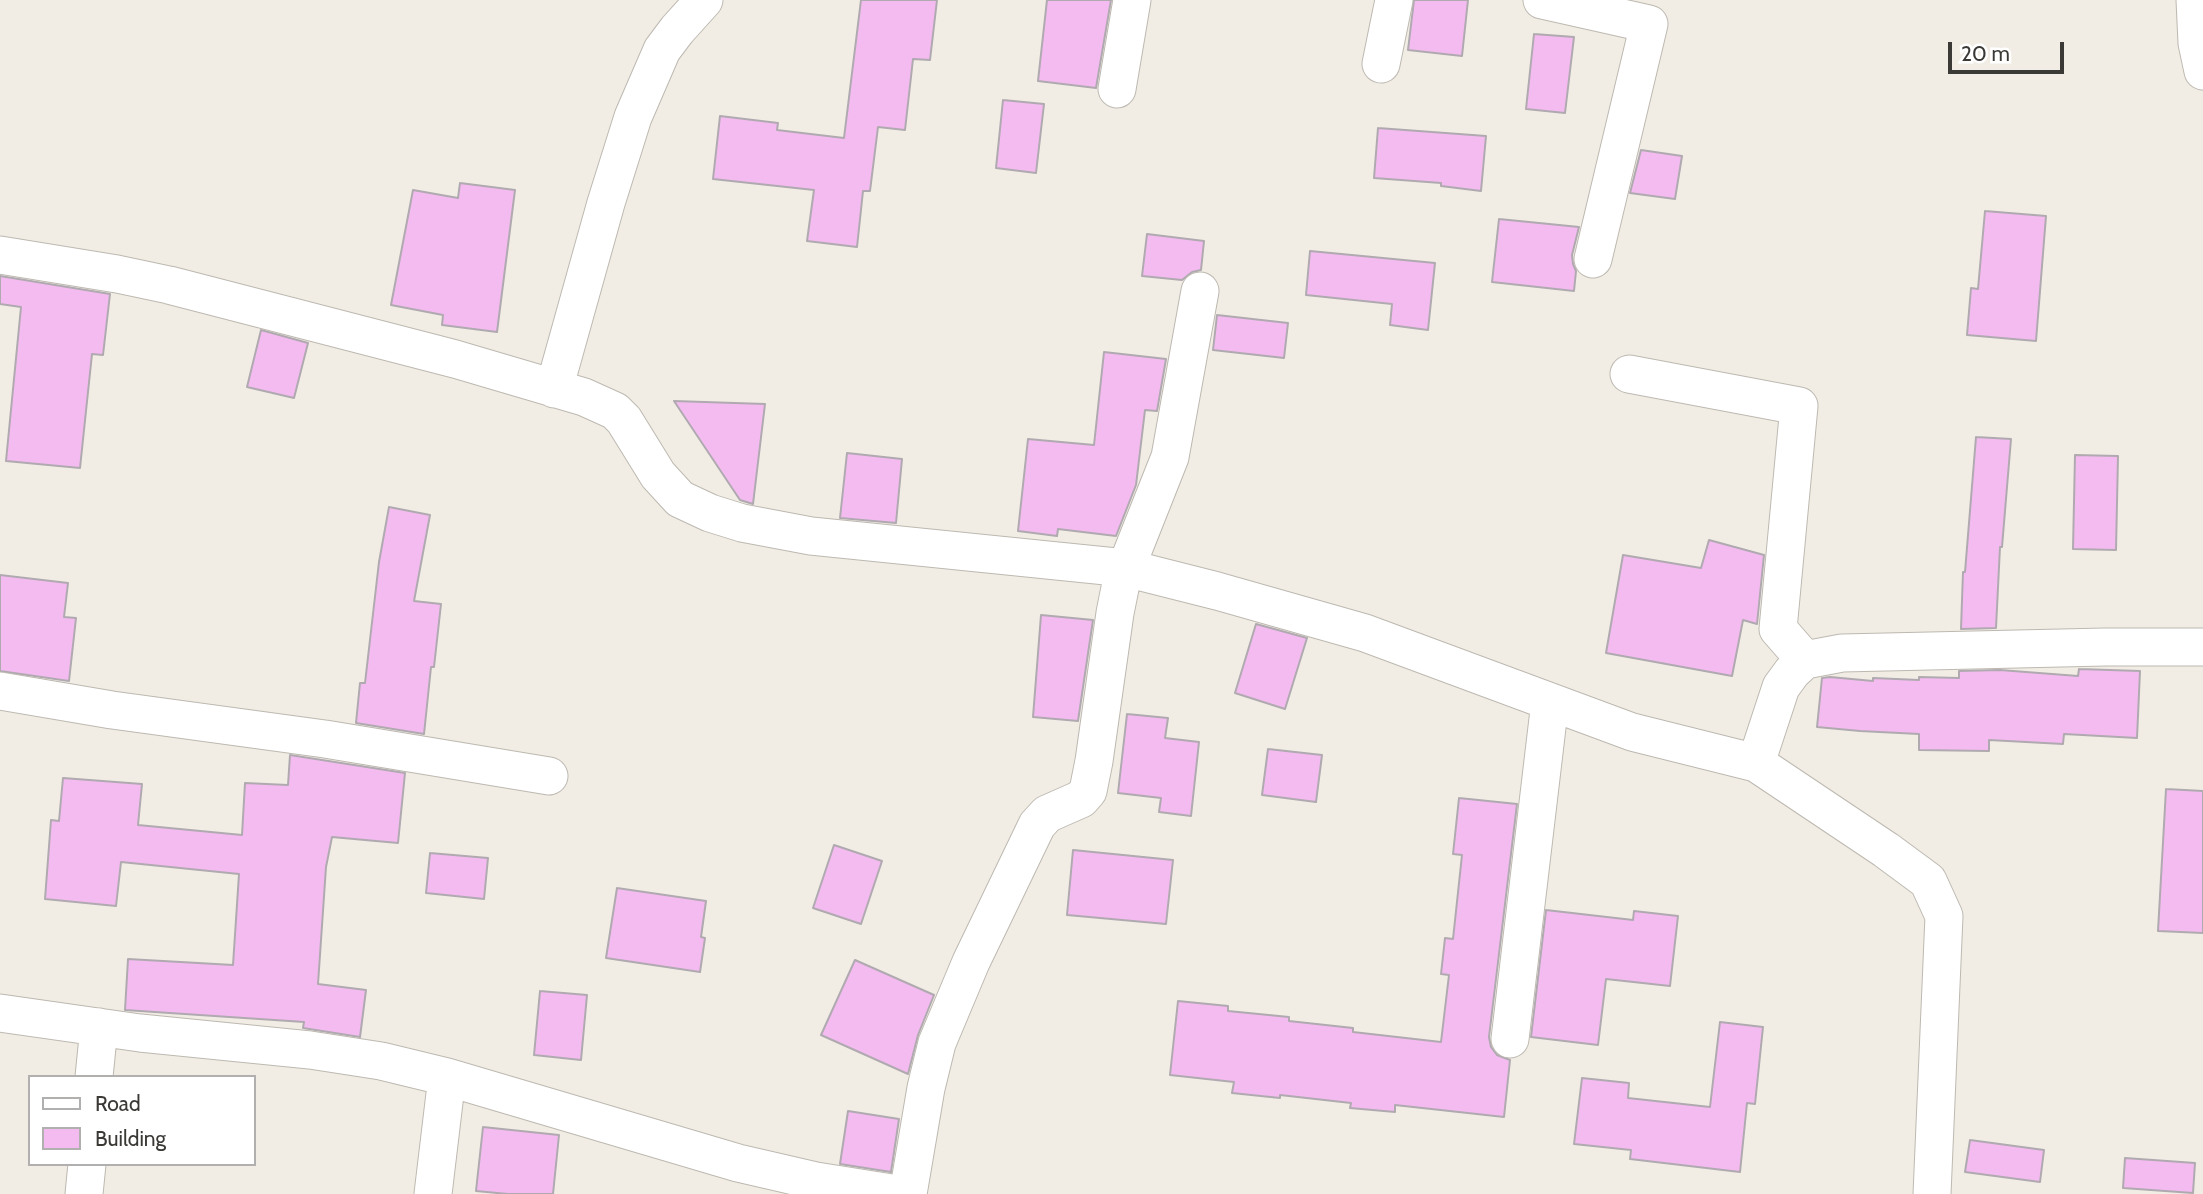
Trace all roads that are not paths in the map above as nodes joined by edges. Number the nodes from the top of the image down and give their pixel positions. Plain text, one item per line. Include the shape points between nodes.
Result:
1 (704, 0) edge
2 (1132, 0) edge
3 (1394, 0) edge
4 (1542, 0) edge
5 (2195, 0) edge
6 (1381, 64) dead end
7 (2203, 71) edge
8 (1117, 89) dead end
9 (0, 255) edge
10 (1593, 259) dead end
11 (1200, 290) dead end
12 (1629, 374) dead end
13 (554, 389) junction
14 (1126, 568) junction
15 (2203, 647) edge
16 (1805, 660) junction
17 (0, 691) edge
18 (1550, 702) junction
19 (1756, 763) junction
20 (549, 776) dead end
21 (0, 1013) edge
22 (99, 1027) junction
23 (1510, 1039) dead end
24 (94, 1075) edge
25 (447, 1077) junction
26 (87, 1166) edge
27 (84, 1194) edge
28 (433, 1194) edge
29 (898, 1194) edge
30 (908, 1194) edge
31 (1932, 1194) edge

1 - 13 street via 662,50 633,117
2 - 8 street
3 - 6 street
4 - 10 street via 1649,24
5 - 7 street
9 - 13 street via 169,285
11 - 14 street via 1170,457
12 - 16 street via 1799,407 1778,629
13 - 14 street via 615,411 658,475 681,499 710,513 811,536
14 - 18 street via 1365,634
14 - 30 street via 1088,791 1081,799 1047,814 1037,825 971,962 937,1043
15 - 16 street via 1842,653
16 - 19 street via 1781,687
17 - 20 street
18 - 19 street via 1632,732
18 - 23 street
19 - 31 street via 1928,881 1944,916
21 - 22 street
22 - 24 street
22 - 25 street via 335,1053
25 - 28 street
25 - 29 street via 738,1163
26 - 27 street

